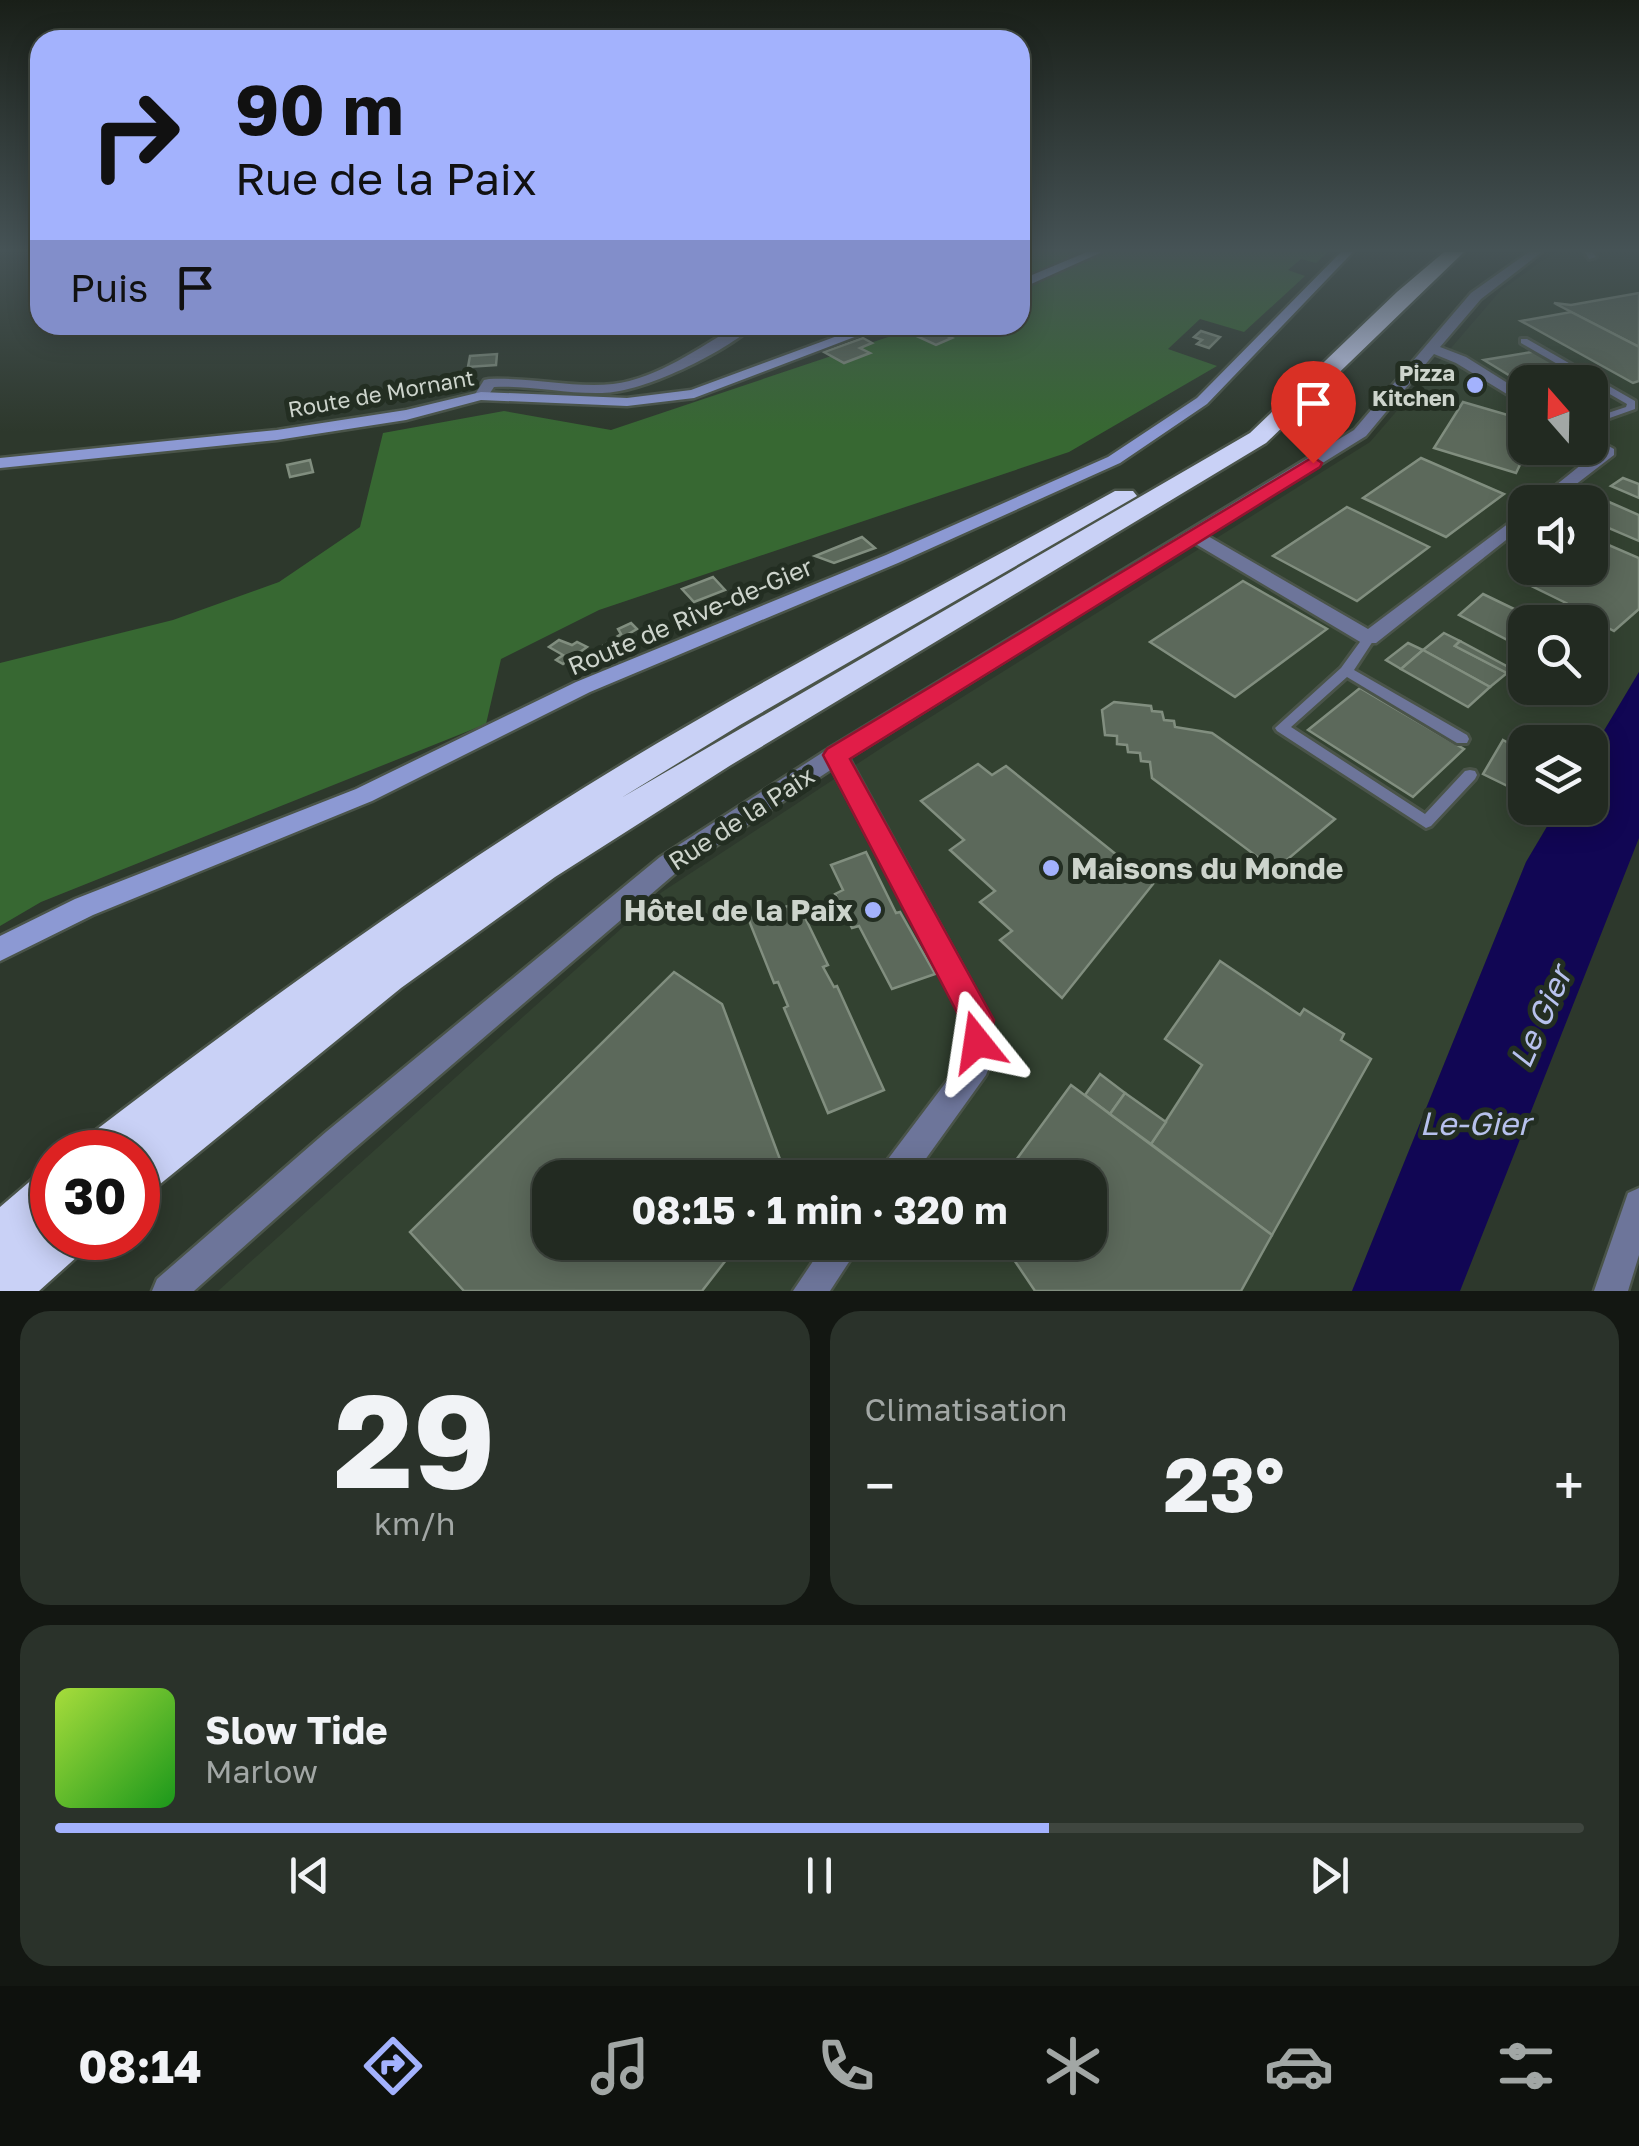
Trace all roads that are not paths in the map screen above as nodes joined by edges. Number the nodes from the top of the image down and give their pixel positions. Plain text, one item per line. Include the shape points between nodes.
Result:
1 (1288, 312) edge
2 (1361, 312) edge
3 (1387, 312) edge
4 (1462, 312) edge
5 (730, 335) edge
6 (852, 335) edge
7 (1524, 341) dead end
8 (1430, 348) junction
9 (1566, 365) edge
10 (1608, 389) edge
11 (1508, 390) edge
12 (481, 396) junction
13 (1608, 417) edge
14 (0, 463) edge
15 (1591, 465) edge
16 (1565, 485) edge
17 (1508, 529) edge
18 (1196, 536) junction
19 (1369, 638) junction
20 (1346, 671) junction
21 (1462, 739) dead end
22 (836, 755) junction
23 (1470, 775) dead end
24 (0, 949) edge
25 (133, 1130) edge
26 (160, 1155) edge
27 (906, 1160) edge
28 (1639, 1204) edge
29 (30, 1213) edge
30 (0, 1238) edge
31 (37, 1260) edge
32 (833, 1260) edge
33 (1, 1291) edge
34 (169, 1291) edge
35 (810, 1291) edge
36 (1611, 1291) edge

1 - 24 main road, Route de Rive-de-Gier via 1202,401 1114,460 583,687 364,795 84,907
2 - 25 highway via 1294,381 1232,431 600,795 304,998
3 - 26 highway via 1258,438 711,758 538,868 329,1018
4 - 8 street, Rue de la Paix
5 - 12 street via 614,388 516,380 490,384
6 - 12 main road, Route de Mornant via 694,394 626,402
7 - 9 lane
8 - 11 street
8 - 18 street, Rue de la Paix via 1360,433
10 - 13 lane via 1632,403
12 - 14 main road, Route de Mornant via 406,416 277,434
15 - 16 street
17 - 19 street
18 - 19 street
18 - 22 street, Rue de la Paix
19 - 20 lane
20 - 21 lane
20 - 23 lane via 1282,728 1426,822
22 - 27 street via 978,1020 976,1065
22 - 34 street, Rue de la Paix via 669,864
28 - 36 street
29 - 30 highway
31 - 33 highway
32 - 35 street

